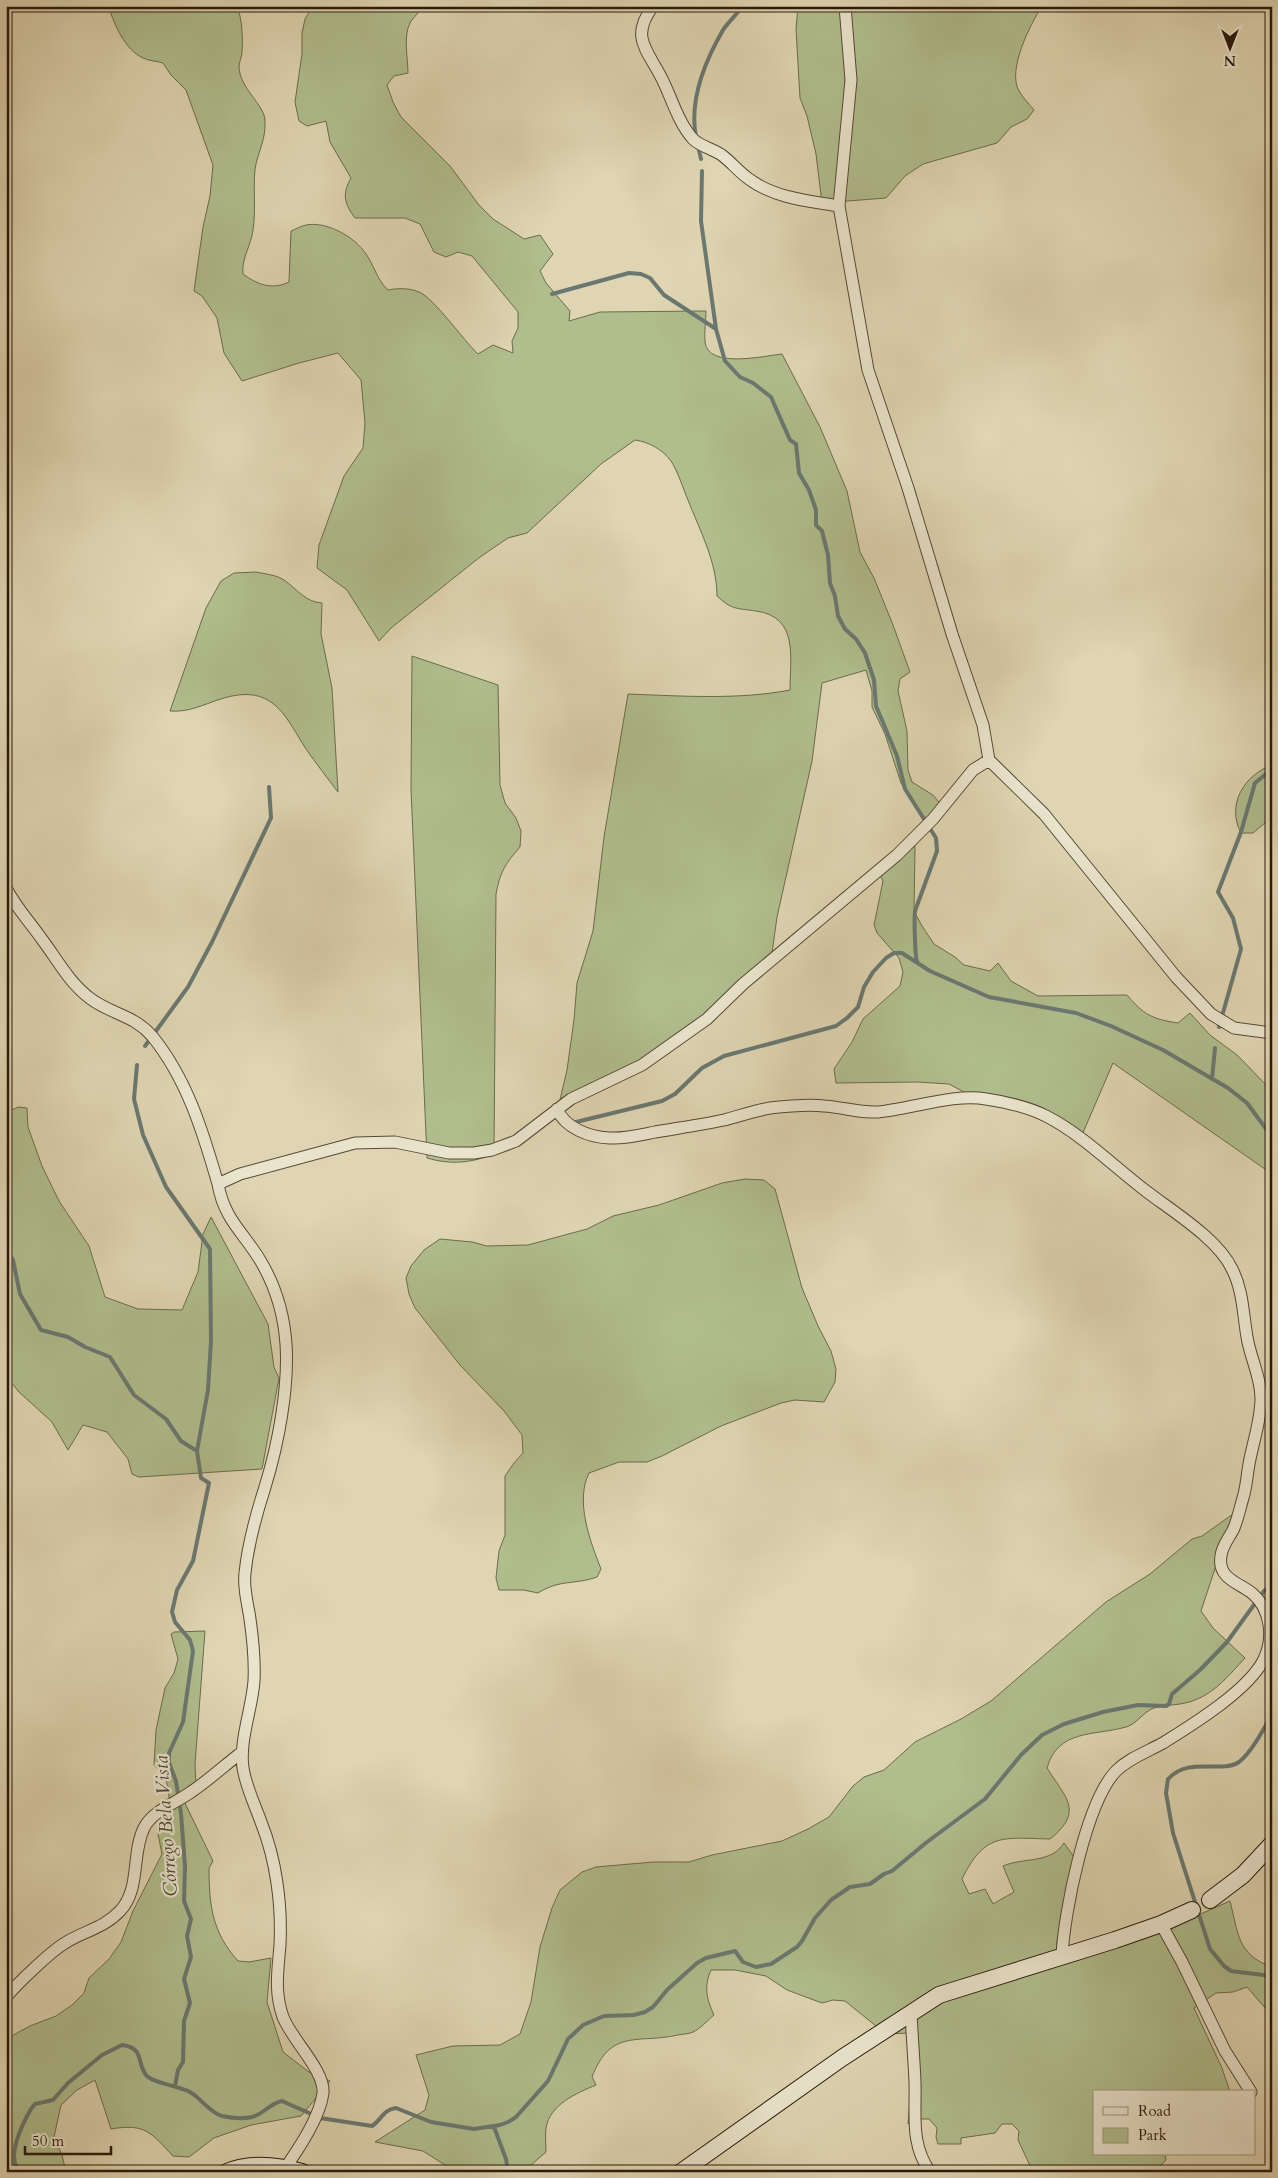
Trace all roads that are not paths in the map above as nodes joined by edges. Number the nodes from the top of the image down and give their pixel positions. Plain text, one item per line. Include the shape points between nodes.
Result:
1 (653, 6) edge
2 (845, 6) edge
3 (839, 206) junction
4 (989, 760) junction
5 (6, 888) edge
6 (10, 904) edge
7 (1272, 1033) edge
8 (557, 1109) junction
9 (218, 1184) junction
10 (242, 1752) junction
11 (1272, 1844) edge
12 (1210, 1900) joint
13 (1192, 1910) joint
14 (1161, 1924) junction
15 (1062, 1956) junction
16 (6, 1997) edge
17 (911, 2012) junction
18 (1250, 2090) edge
19 (286, 2167) junction
20 (227, 2172) edge
21 (302, 2172) edge
22 (681, 2172) edge
23 (930, 2172) edge

1 - 3 street via 642,25 643,47 694,139 721,155 761,187 794,198
2 - 3 street via 851,80
3 - 4 street via 868,370 983,725
4 - 7 street via 1044,814 1176,977 1211,1014 1234,1028
4 - 8 street via 973,770 933,819 897,855 743,984 707,1019 642,1065
5 - 6 street
6 - 9 street via 39,935 77,987 91,1000 132,1019 151,1036 182,1084 196,1114
8 - 9 street via 516,1141 492,1150 449,1153 395,1142 355,1143 272,1164
8 - 15 street via 567,1124 591,1135 610,1138 637,1136 795,1105 880,1112 981,1097 1045,1116 1066,1128 1171,1209 1226,1258 1241,1294 1249,1352 1261,1396 1245,1492 1220,1558 1228,1578 1252,1592 1263,1605 1269,1622 1270,1641 1265,1657 1246,1683 1203,1716 1123,1765 1108,1781 1086,1833 1067,1914
9 - 10 street via 225,1212 259,1259 273,1286 286,1345 285,1392 280,1421 244,1575 254,1671
10 - 16 street via 146,1824 136,1850 129,1896 120,1912 102,1926 64,1944
10 - 19 street via 246,1782 268,1844 277,1882 279,2004 288,2028 321,2078 323,2093 312,2122
11 - 12 street via 1244,1875
12 - 13 street
13 - 14 street
14 - 15 street
14 - 18 street via 1225,2051
15 - 17 street via 953,1989
17 - 22 street
17 - 23 street via 915,2135 921,2159
19 - 20 street via 262,2164
19 - 21 street

